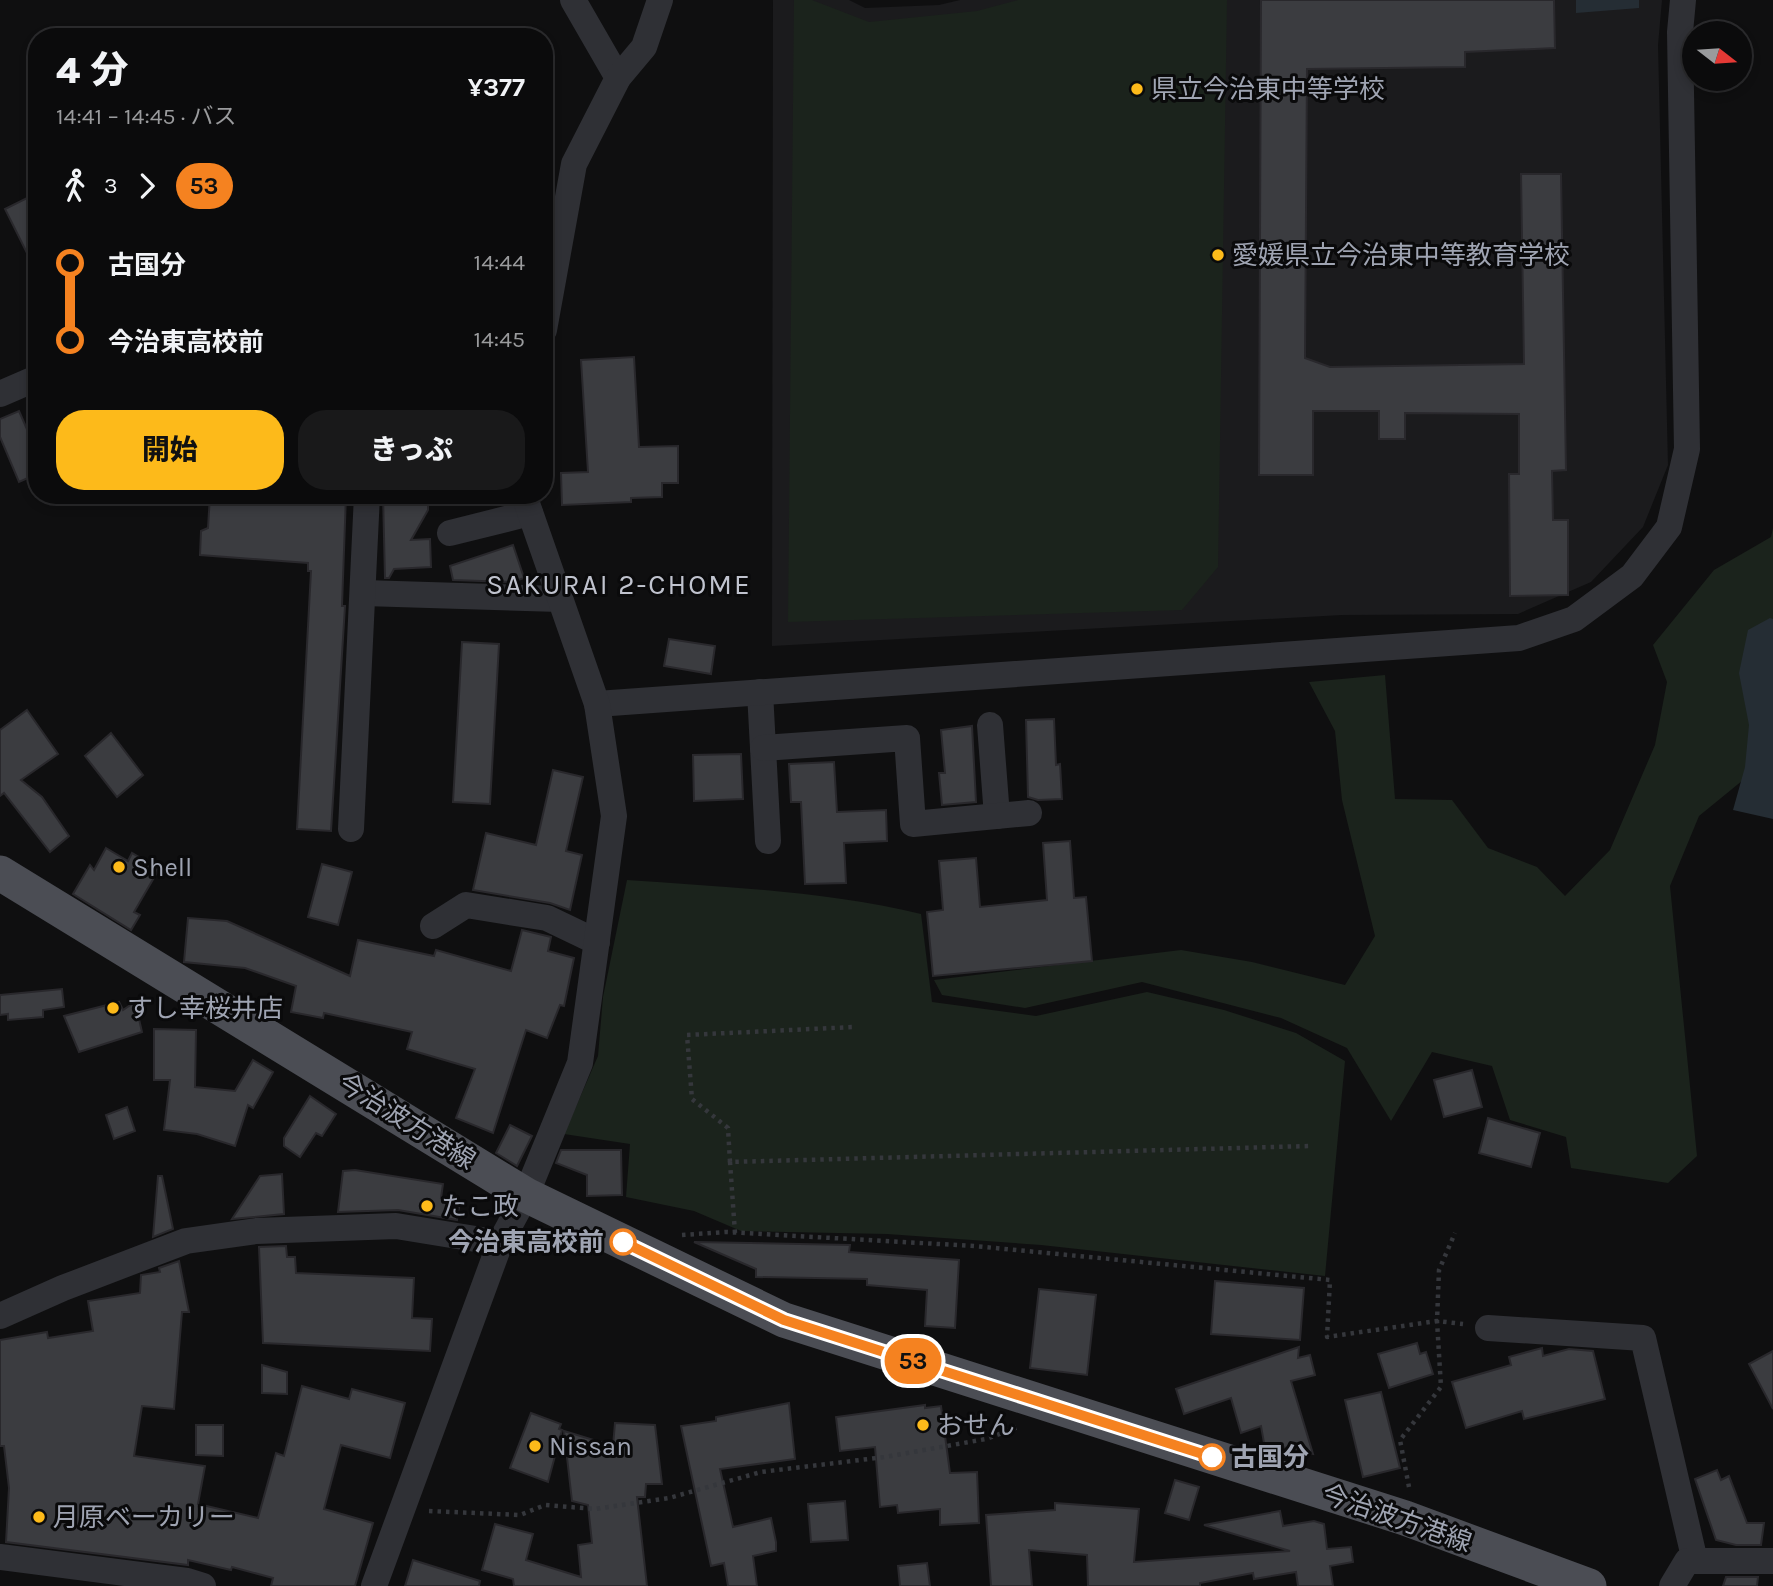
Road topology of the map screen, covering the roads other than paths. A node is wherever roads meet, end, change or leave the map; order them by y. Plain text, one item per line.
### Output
1 (573, 0) edge
2 (660, 0) edge
3 (1683, 0) edge
4 (618, 78) junction
5 (553, 280) edge
6 (28, 382) edge
7 (0, 394) edge
8 (367, 504) edge
9 (527, 504) edge
10 (450, 533) dead end
11 (364, 593) junction
12 (560, 599) junction
13 (760, 692) junction
14 (597, 704) junction
15 (990, 725) dead end
16 (763, 748) junction
17 (1029, 813) dead end
18 (997, 816) junction
19 (351, 829) dead end
20 (768, 841) dead end
21 (0, 873) edge
22 (433, 926) dead end
23 (597, 942) junction
24 (526, 1195) junction
25 (500, 1243) junction
26 (0, 1316) edge
27 (1488, 1328) road end
28 (0, 1557) edge
29 (1695, 1561) junction
30 (1773, 1562) edge
31 (203, 1586) edge
32 (373, 1586) edge
33 (1586, 1586) edge
34 (1672, 1586) edge

1 - 4 street
2 - 4 street
3 - 13 street
4 - 5 street
6 - 7 street
8 - 11 street
9 - 10 street
9 - 12 street
11 - 12 street
11 - 19 street
12 - 14 street
13 - 14 street
13 - 16 street
14 - 23 street
15 - 18 street
16 - 18 street
16 - 20 street
17 - 18 street
21 - 24 main road, 今治波方港線
22 - 23 street
23 - 24 street
24 - 25 street
24 - 33 main road, 今治波方港線
25 - 26 street
25 - 32 street
27 - 29 street
28 - 31 street
29 - 30 street
29 - 34 street

